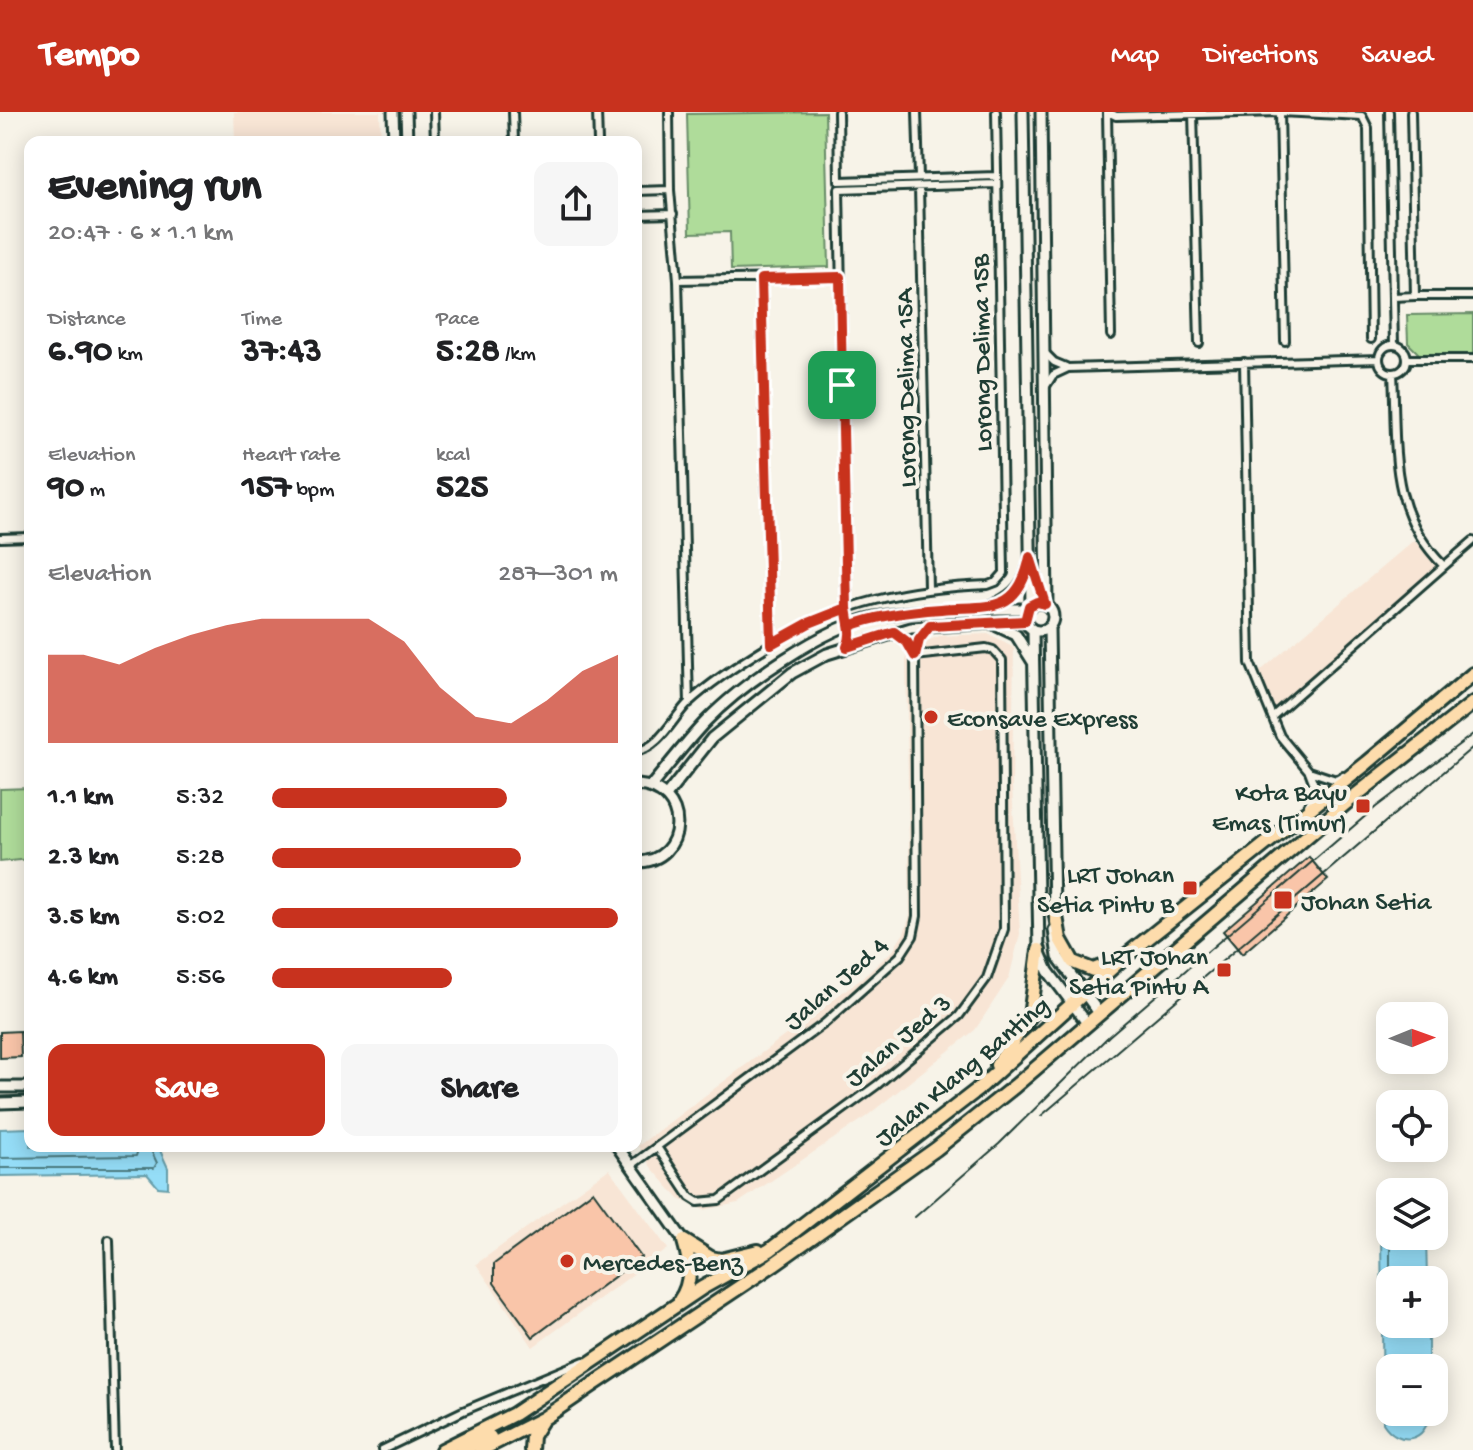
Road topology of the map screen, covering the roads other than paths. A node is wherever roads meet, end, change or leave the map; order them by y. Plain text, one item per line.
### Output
1 (393, 112) edge
2 (406, 112) edge
3 (434, 112) edge
4 (513, 112) edge
5 (597, 112) edge
6 (669, 112) edge
7 (838, 112) edge
8 (917, 112) edge
9 (996, 112) edge
10 (1023, 112) edge
11 (1041, 112) edge
12 (1108, 112) edge
13 (1280, 112) edge
14 (1389, 112) edge
15 (1411, 112) edge
16 (1193, 113) edge
17 (394, 136) edge
18 (407, 136) edge
19 (435, 136) edge
20 (514, 136) edge
21 (598, 136) edge
22 (919, 178) junction
23 (996, 180) junction
24 (839, 185) junction
25 (919, 187) junction
26 (670, 190) junction
27 (642, 191) edge
28 (673, 214) junction
29 (642, 215) edge
30 (840, 277) junction
31 (761, 279) junction
32 (678, 280) junction
33 (1415, 296) junction
34 (1473, 296) edge
35 (1393, 297) junction
36 (1111, 335) dead end
37 (1371, 339) dead end
38 (1285, 341) dead end
39 (1199, 343) dead end
40 (1394, 345) junction
41 (1043, 351) junction
42 (1379, 359) junction
43 (1407, 359) junction
44 (1473, 359) edge
45 (1244, 362) junction
46 (1068, 368) junction
47 (1393, 373) junction
48 (1043, 391) junction
49 (24, 537) edge
50 (0, 538) edge
51 (1473, 541) edge
52 (1030, 557) junction
53 (1444, 566) junction
54 (928, 588) junction
55 (1046, 604) junction
56 (1029, 607) junction
57 (847, 608) junction
58 (986, 609) junction
59 (1025, 621) junction
60 (990, 623) junction
61 (850, 626) junction
62 (930, 626) junction
63 (1049, 628) junction
64 (1033, 631) junction
65 (894, 632) junction
66 (868, 640) junction
67 (771, 644) junction
68 (847, 647) junction
69 (915, 656) junction
70 (1036, 669) junction
71 (1473, 674) edge
72 (689, 703) junction
73 (1473, 703) edge
74 (1272, 717) junction
75 (642, 750) edge
76 (1367, 763) junction
77 (1309, 771) junction
78 (642, 785) edge
79 (651, 786) junction
80 (666, 796) junction
81 (1296, 821) junction
82 (642, 860) edge
83 (1054, 905) junction
84 (1039, 950) junction
85 (1123, 958) junction
86 (1079, 999) junction
87 (1099, 1013) junction
88 (1087, 1023) junction
89 (0, 1087) edge
90 (24, 1087) edge
91 (977, 1090) junction
92 (24, 1102) edge
93 (0, 1103) edge
94 (657, 1147) junction
95 (622, 1152) edge
96 (632, 1165) junction
97 (109, 1240) dead end
98 (684, 1241) junction
99 (770, 1250) junction
100 (678, 1303) junction
101 (606, 1352) junction
102 (507, 1394) junction
103 (514, 1414) junction
104 (544, 1418) junction
105 (115, 1450) edge
106 (382, 1450) edge
107 (442, 1450) edge
108 (462, 1450) edge
109 (481, 1450) edge
110 (531, 1450) edge

1 - 17 street
2 - 18 street
3 - 19 street
4 - 20 street
5 - 21 street
6 - 26 street
7 - 24 street
8 - 22 street
9 - 23 street, Lorong Delima 15B
10 - 52 street
11 - 41 street
12 - 16 street
12 - 36 street
13 - 16 street
13 - 37 street
13 - 38 street
14 - 35 street
15 - 33 street
16 - 39 street
22 - 23 street
22 - 24 street
23 - 25 street
23 - 54 street, Lorong Delima 15B
24 - 25 street
24 - 30 street
25 - 54 street, Lorong Delima 15A
26 - 27 street
26 - 28 street
28 - 29 street
28 - 32 street
30 - 31 street
30 - 57 street
31 - 32 street
31 - 67 street
32 - 72 street
33 - 34 street
33 - 35 street
35 - 40 street
40 - 42 street
40 - 43 street
41 - 46 street
41 - 48 street
42 - 45 street
42 - 47 street
43 - 44 street
43 - 47 street
45 - 46 street
45 - 74 street
46 - 48 street
47 - 53 street
48 - 55 street
49 - 50 street
51 - 53 street
52 - 55 street
52 - 56 street
52 - 58 street
53 - 74 street
54 - 57 street
55 - 56 street
55 - 63 street
56 - 58 street
56 - 59 street
57 - 61 street
57 - 67 street
58 - 61 street
59 - 60 street
59 - 64 street
60 - 62 street
60 - 70 street
61 - 66 street
61 - 68 street
61 - 79 street
62 - 65 street
62 - 69 street, Jalan Jed 4
63 - 64 street
63 - 83 street
64 - 70 street
65 - 66 street
65 - 69 street
66 - 68 street
67 - 72 street
68 - 80 street
69 - 94 street, Jalan Jed 4
69 - 94 street, Jalan Jed 3
70 - 84 street
71 - 76 highway, Jalan Klang Banting
72 - 75 street
73 - 87 highway, Jalan Klang Banting
74 - 77 street
76 - 77 street
76 - 81 highway, Jalan Klang Banting
77 - 81 street
78 - 79 street
79 - 80 street
80 - 82 street
81 - 85 highway, Jalan Klang Banting
83 - 85 highway
83 - 86 street
84 - 86 street
84 - 91 highway
85 - 86 highway, Jalan Klang Banting
86 - 87 street
86 - 88 street
86 - 91 highway, Jalan Klang Banting
87 - 88 highway, Jalan Klang Banting
88 - 104 highway, Jalan Klang Banting
89 - 90 street
91 - 99 highway, Jalan Klang Banting
92 - 93 street
94 - 96 street, Jalan Jed 4
95 - 96 street
96 - 98 street
97 - 105 street
98 - 99 highway
98 - 100 highway
99 - 100 highway, Jalan Klang Banting
100 - 101 highway, Jalan Klang Banting
101 - 102 street
101 - 103 highway, Jalan Klang Banting
102 - 103 street
102 - 106 street
103 - 107 highway, Jalan Klang Banting
103 - 108 highway
104 - 109 highway, Jalan Klang Banting
104 - 110 highway

